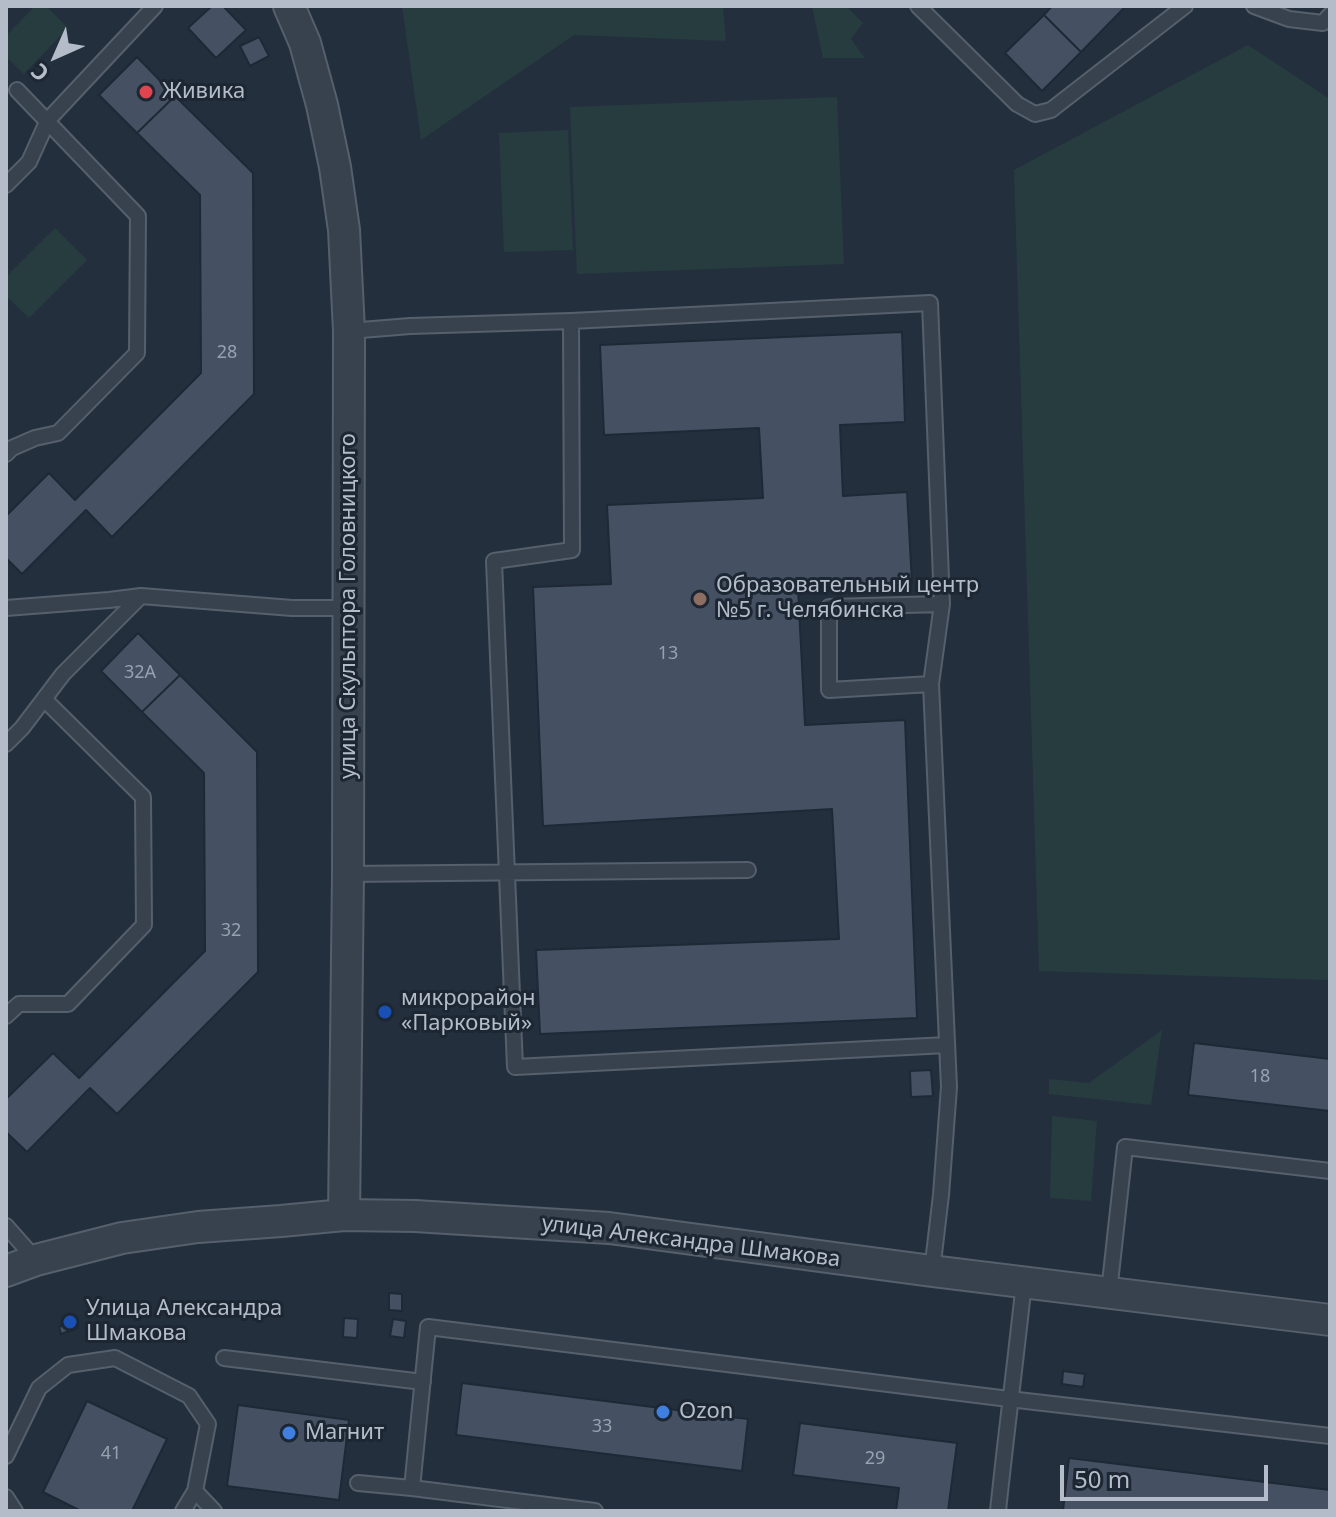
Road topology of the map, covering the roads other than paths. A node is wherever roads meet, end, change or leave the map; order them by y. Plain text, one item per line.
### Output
1 (155, 6) edge
2 (289, 6) edge
3 (918, 6) edge
4 (1185, 6) edge
5 (1254, 6) edge
6 (1328, 23) edge
7 (17, 90) dead end
8 (48, 120) junction
9 (6, 185) edge
10 (571, 321) junction
11 (349, 331) junction
12 (8, 448) edge
13 (141, 596) junction
14 (942, 604) junction
15 (6, 608) edge
16 (350, 608) junction
17 (931, 684) junction
18 (44, 699) junction
19 (6, 744) edge
20 (748, 870) dead end
21 (508, 872) junction
22 (348, 874) junction
23 (6, 1016) edge
24 (947, 1045) junction
25 (1330, 1171) edge
26 (344, 1215) junction
27 (6, 1226) edge
28 (36, 1260) junction
29 (6, 1271) edge
30 (932, 1271) junction
31 (1024, 1282) junction
32 (1109, 1292) junction
33 (1330, 1320) edge
34 (224, 1358) dead end
35 (423, 1382) junction
36 (1009, 1399) junction
37 (1330, 1436) edge
38 (6, 1456) edge
39 (358, 1483) dead end
40 (412, 1488) junction
41 (195, 1491) junction
42 (6, 1497) edge
43 (15, 1511) edge
44 (183, 1511) edge
45 (214, 1511) edge
46 (595, 1511) edge
47 (998, 1511) edge

1 - 8 lane
2 - 11 street, улица Скульптора Головницкого
3 - 4 lane
5 - 6 lane
7 - 8 lane
8 - 9 lane
8 - 12 lane
10 - 11 lane
10 - 14 lane
10 - 21 lane
11 - 16 street, улица Скульптора Головницкого
13 - 15 lane
13 - 16 lane
13 - 18 lane
14 - 17 lane
14 - 17 lane
16 - 22 street, улица Скульптора Головницкого
17 - 24 lane
18 - 19 lane
18 - 23 lane
20 - 21 lane
21 - 22 lane
21 - 24 lane
22 - 26 street, улица Скульптора Головницкого
24 - 30 lane
25 - 32 lane
26 - 28 street, улица Александра Шмакова
26 - 30 street, улица Александра Шмакова
27 - 28 lane
28 - 29 street, улица Александра Шмакова
30 - 31 street, улица Александра Шмакова
31 - 32 street, улица Александра Шмакова
31 - 36 lane
32 - 33 street, улица Александра Шмакова
34 - 35 lane
35 - 36 lane
35 - 40 lane
36 - 37 lane
36 - 47 lane
38 - 41 lane
39 - 40 lane
40 - 46 lane
41 - 44 lane
41 - 45 lane
42 - 43 lane

